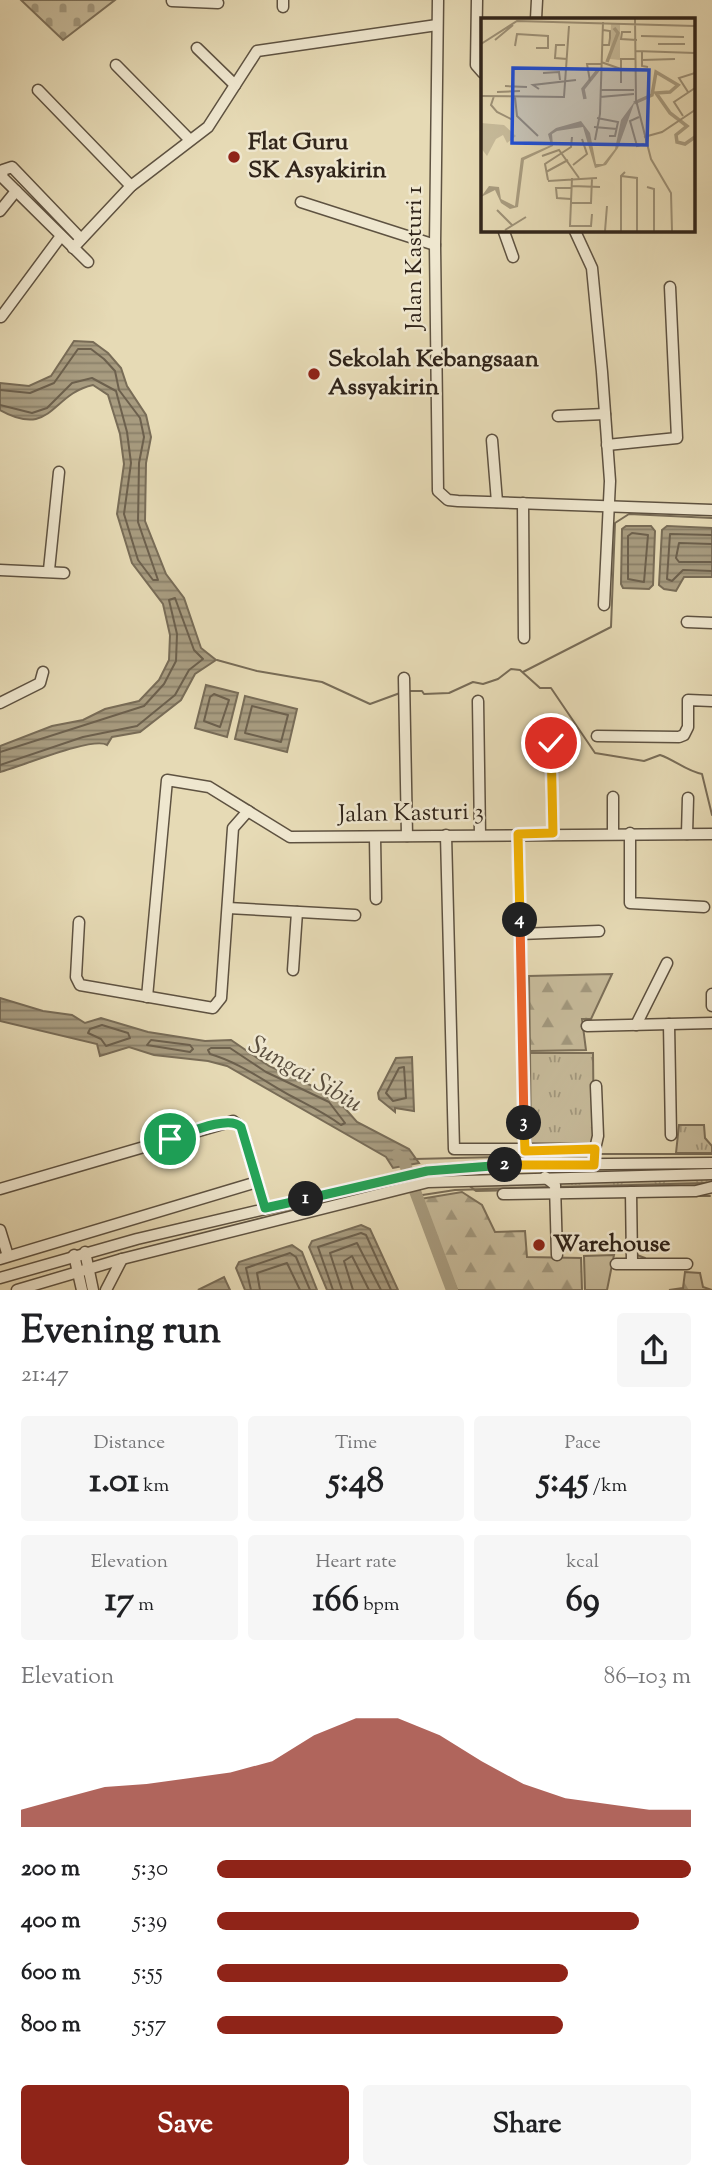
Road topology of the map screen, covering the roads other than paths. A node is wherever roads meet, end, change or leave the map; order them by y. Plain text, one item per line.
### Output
1 (438, 0) edge
2 (477, 0) edge
3 (537, 0) edge
4 (172, 1) edge
5 (218, 6) edge
6 (536, 18) edge
7 (438, 25) junction
8 (197, 48) dead end
9 (116, 65) dead end
10 (481, 71) edge
11 (235, 85) junction
12 (38, 90) dead end
13 (189, 139) junction
14 (131, 186) junction
15 (16, 191) junction
16 (301, 202) dead end
17 (0, 212) edge
18 (504, 231) edge
19 (575, 231) edge
20 (61, 236) junction
21 (81, 239) junction
22 (435, 245) junction
23 (73, 247) junction
24 (513, 257) dead end
25 (88, 262) dead end
26 (670, 287) dead end
27 (1, 317) edge
28 (605, 414) junction
29 (558, 416) dead end
30 (492, 440) dead end
31 (607, 445) junction
32 (59, 472) dead end
33 (496, 502) junction
34 (523, 503) junction
35 (608, 506) junction
36 (712, 510) edge
37 (0, 570) edge
38 (49, 570) junction
39 (64, 573) dead end
40 (604, 605) dead end
41 (687, 622) dead end
42 (712, 623) edge
43 (524, 638) dead end
44 (43, 672) dead end
45 (404, 678) dead end
46 (478, 701) dead end
47 (712, 701) edge
48 (0, 703) edge
49 (597, 736) dead end
50 (551, 743) dead end
51 (613, 797) dead end
52 (688, 798) dead end
53 (248, 811) junction
54 (553, 833) junction
55 (630, 833) junction
56 (518, 834) junction
57 (613, 834) junction
58 (687, 834) junction
59 (712, 834) edge
60 (446, 835) junction
61 (480, 835) junction
62 (407, 836) junction
63 (375, 837) junction
64 (376, 899) dead end
65 (704, 907) dead end
66 (228, 908) junction
67 (297, 912) junction
68 (355, 915) dead end
69 (79, 922) dead end
70 (599, 932) dead end
71 (520, 934) junction
72 (667, 963) dead end
73 (293, 970) dead end
74 (712, 994) edge
75 (147, 997) junction
76 (712, 1006) edge
77 (712, 1023) edge
78 (669, 1024) junction
79 (636, 1025) junction
80 (587, 1026) dead end
81 (596, 1086) dead end
82 (671, 1135) dead end
83 (595, 1149) junction
84 (525, 1151) junction
85 (712, 1163) edge
86 (595, 1170) junction
87 (448, 1173) junction
88 (712, 1174) edge
89 (544, 1177) junction
90 (257, 1182) junction
91 (712, 1187) edge
92 (0, 1189) edge
93 (364, 1191) junction
94 (631, 1192) junction
95 (556, 1193) junction
96 (503, 1194) dead end
97 (265, 1208) junction
98 (133, 1219) junction
99 (0, 1230) edge
100 (137, 1238) junction
101 (85, 1252) junction
102 (74, 1255) junction
103 (557, 1255) dead end
104 (4, 1258) edge
105 (122, 1259) junction
106 (632, 1262) junction
107 (616, 1264) dead end
108 (687, 1264) dead end
109 (83, 1271) junction
110 (0, 1278) edge
111 (22, 1288) edge
112 (46, 1290) edge
113 (82, 1290) edge
114 (93, 1290) edge
115 (106, 1290) edge

1 - 7 street, Jalan Kasturi 1
2 - 10 street
3 - 6 street
4 - 5 street
7 - 11 street
7 - 22 street, Jalan Kasturi 1
8 - 11 street
9 - 13 street
11 - 13 street
12 - 14 street
13 - 14 street
14 - 21 street
15 - 17 street
15 - 20 street
15 - 21 street
16 - 22 street
18 - 24 street
19 - 28 street
20 - 23 street
20 - 27 street
21 - 23 street
22 - 33 street, Jalan Kasturi 1
23 - 25 street
26 - 31 street
28 - 29 street
28 - 31 street
30 - 33 street
31 - 35 street
32 - 38 street
33 - 34 street, Jalan Kasturi 1
34 - 35 street, Jalan Kasturi 1
34 - 43 street
35 - 36 street, Jalan Kasturi 1
35 - 40 street
37 - 38 street
38 - 39 street
41 - 42 street
44 - 48 street
45 - 62 street
46 - 61 street
47 - 49 street
50 - 54 street
51 - 57 street
52 - 58 street
53 - 63 street, Jalan Kasturi 3
53 - 66 street
53 - 75 street, Jalan Kasturi 3
54 - 56 street, Jalan Kasturi 3
54 - 57 street, Jalan Kasturi 3
55 - 57 street, Jalan Kasturi 3
55 - 58 street, Jalan Kasturi 3
55 - 65 street
56 - 61 street, Jalan Kasturi 3
56 - 71 street
58 - 59 street, Jalan Kasturi 3
60 - 61 street, Jalan Kasturi 3
60 - 62 street, Jalan Kasturi 3
60 - 84 street
62 - 63 street, Jalan Kasturi 3
63 - 64 street
66 - 67 street
66 - 75 street
67 - 68 street
67 - 73 street
69 - 75 street
70 - 71 street
71 - 84 street
72 - 79 street
74 - 76 street
77 - 78 street
78 - 79 street
78 - 82 street
79 - 80 street
81 - 83 street
83 - 84 street
83 - 86 street
85 - 86 street
86 - 87 street
86 - 88 street
86 - 89 street
87 - 89 street
87 - 93 street
89 - 95 street
90 - 92 street
90 - 97 street
90 - 98 street
91 - 94 street
93 - 97 street
93 - 105 street
94 - 95 street
94 - 106 street
95 - 96 street
95 - 103 street
97 - 100 street
98 - 100 street
98 - 104 street
99 - 104 street
100 - 101 street
101 - 102 street
101 - 109 street
102 - 109 street
102 - 110 street
105 - 109 street
105 - 115 street
106 - 107 street
106 - 108 street
109 - 111 street
109 - 113 street
109 - 114 street
111 - 112 street

